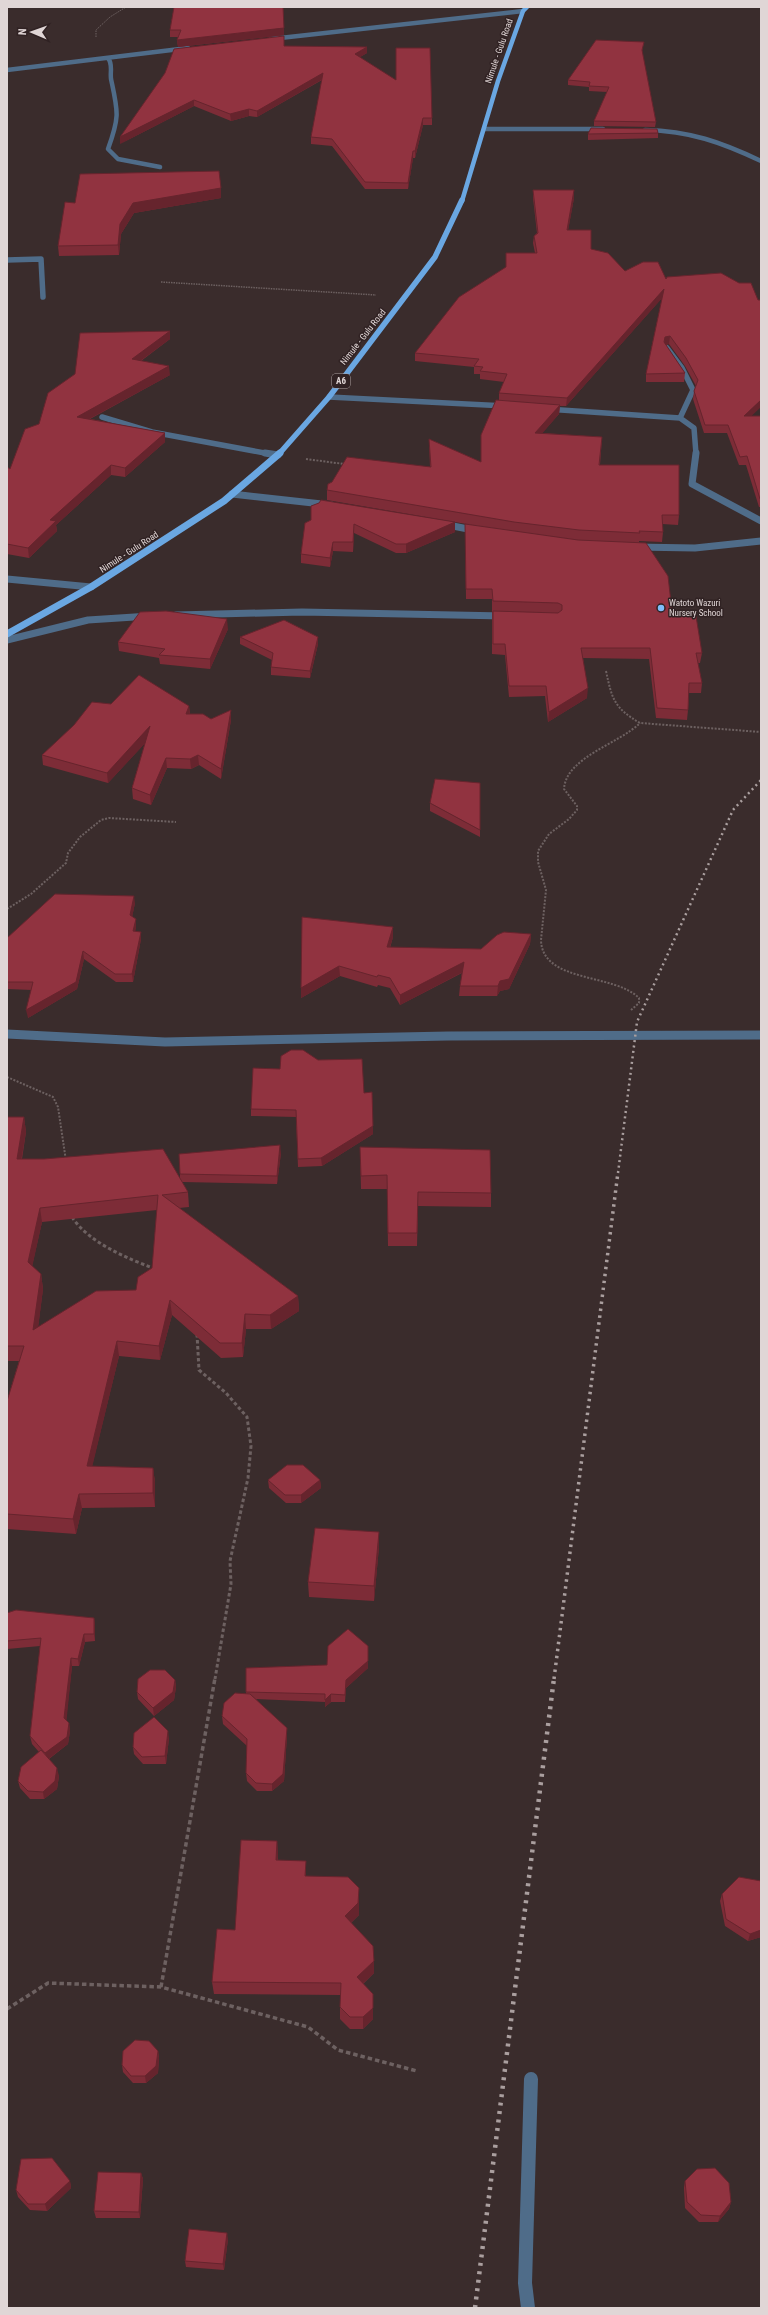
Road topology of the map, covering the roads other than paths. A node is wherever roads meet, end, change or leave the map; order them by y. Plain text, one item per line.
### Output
1 (525, 9) edge
2 (267, 39) edge
3 (196, 48) edge
4 (108, 58) junction
5 (7, 70) edge
6 (484, 129) junction
7 (608, 129) edge
8 (639, 130) edge
9 (761, 161) edge
10 (160, 167) dead end
11 (7, 260) edge
12 (43, 297) dead end
13 (667, 348) edge
14 (329, 397) junction
15 (513, 406) edge
16 (536, 408) edge
17 (102, 418) dead end
18 (680, 418) junction
19 (278, 455) junction
20 (232, 494) junction
21 (336, 506) edge
22 (761, 521) edge
23 (435, 522) edge
24 (488, 533) edge
25 (761, 541) edge
26 (625, 547) edge
27 (7, 579) edge
28 (91, 587) junction
29 (171, 615) edge
30 (155, 616) edge
31 (510, 616) edge
32 (7, 634) edge
33 (7, 640) edge
34 (7, 1034) edge
35 (761, 1035) edge
36 (531, 2079) dead end
37 (528, 2308) edge

1 - 2 street
1 - 6 main road, Nimule - Gulu Road / A6
3 - 4 street
4 - 5 street
4 - 10 street
6 - 7 street
6 - 14 main road, Nimule - Gulu Road / A6
8 - 9 street
11 - 12 street
13 - 18 street
14 - 15 street
14 - 19 main road, Nimule - Gulu Road / A6
16 - 18 street
17 - 19 street
18 - 22 street
19 - 20 main road, Nimule - Gulu Road / A6
20 - 21 street
20 - 28 main road, Nimule - Gulu Road / A6
23 - 24 street
25 - 26 street
27 - 28 street
28 - 32 main road, Nimule - Gulu Road / A6
29 - 31 street
30 - 33 street
34 - 35 street
36 - 37 street

